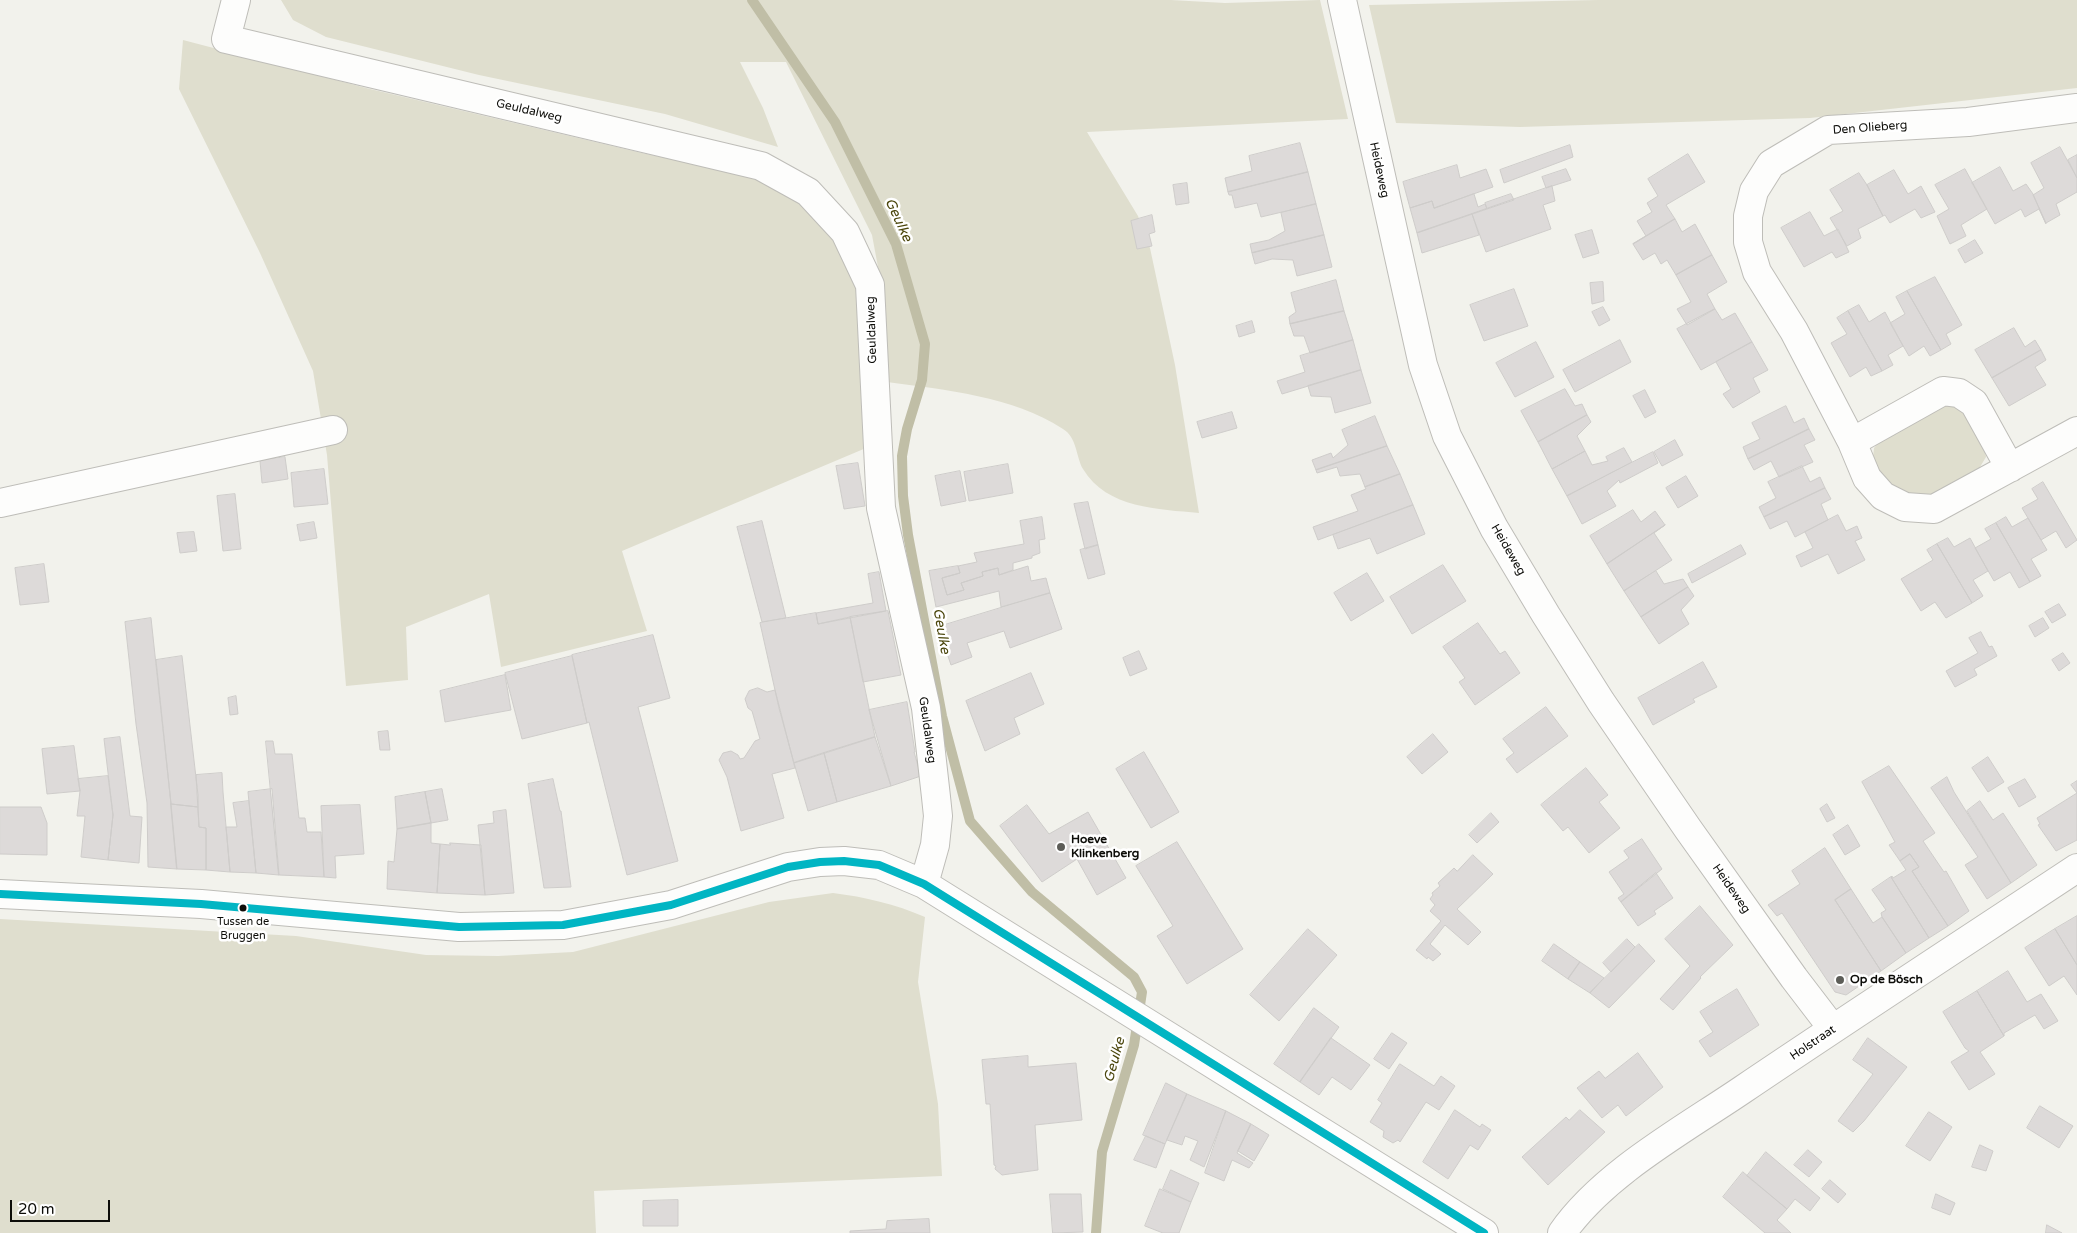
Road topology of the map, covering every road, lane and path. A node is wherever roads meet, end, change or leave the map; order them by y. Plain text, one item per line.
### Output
1 (236, 0) edge
2 (1342, 0) edge
3 (2077, 108) edge
4 (333, 430) dead end
5 (2077, 431) edge
6 (1852, 442) junction
7 (2010, 468) junction
8 (0, 504) edge
9 (2077, 868) edge
10 (924, 884) junction
11 (0, 894) edge
12 (1833, 1029) junction
13 (1484, 1233) edge
14 (1562, 1233) edge

1 - 10 street, Geuldalweg
2 - 12 street, Heideweg
3 - 6 street, Den Olieberg
4 - 8 street
5 - 7 street, Den Olieberg
6 - 7 street, Den Olieberg
6 - 7 street
9 - 12 street, Holstraat
10 - 11 street
10 - 13 street
12 - 14 street, Holstraat

